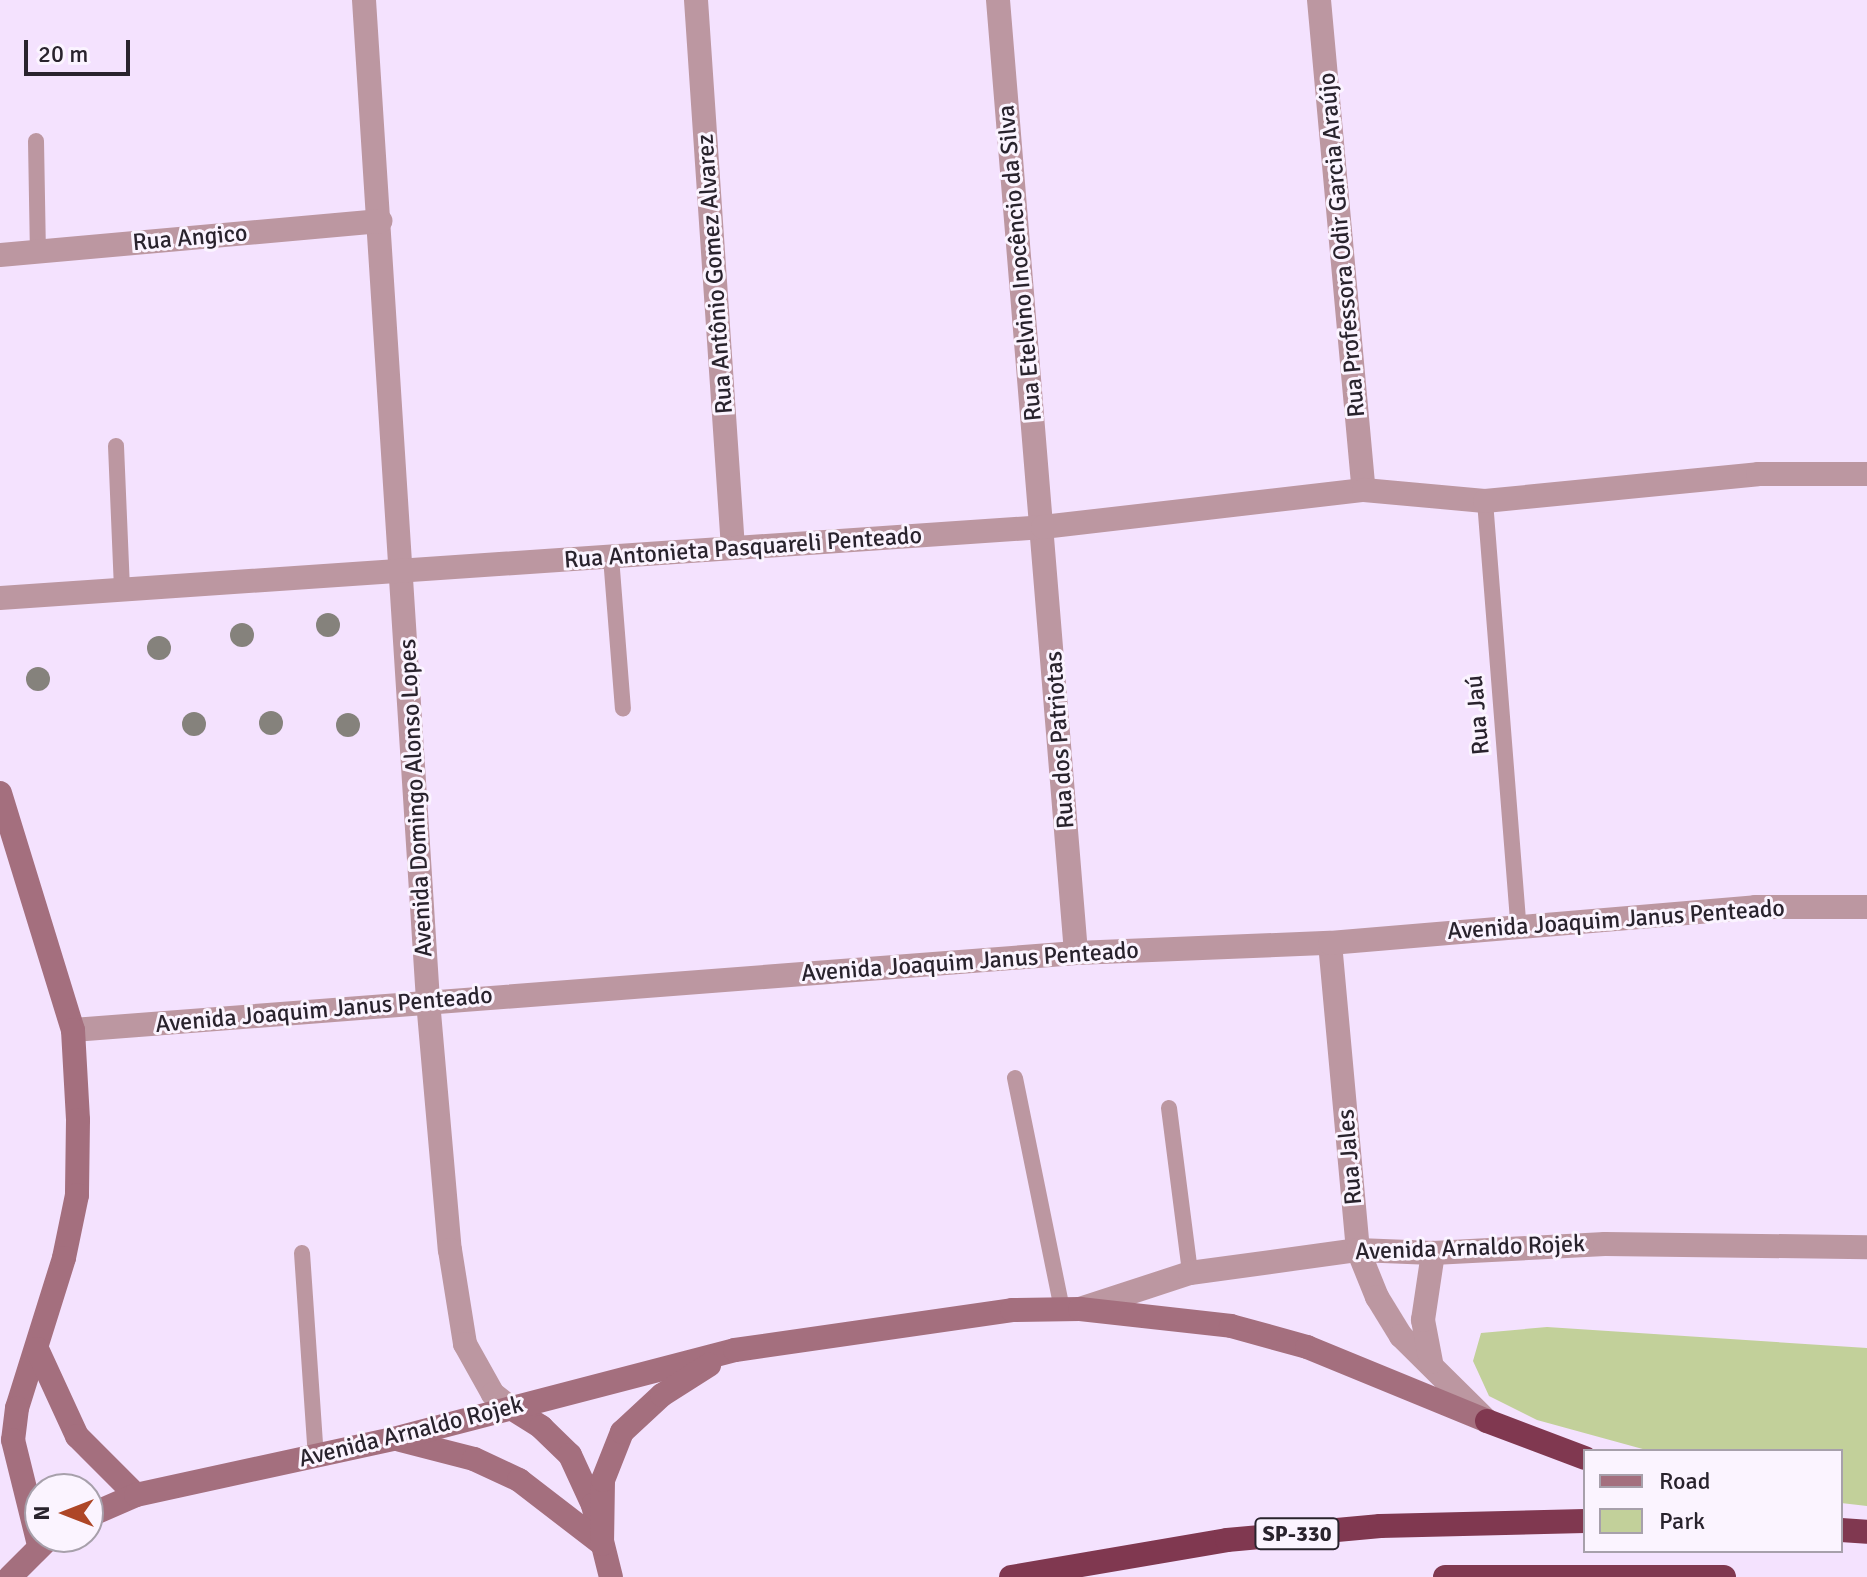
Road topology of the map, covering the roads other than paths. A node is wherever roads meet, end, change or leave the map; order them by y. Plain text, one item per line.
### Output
1 (364, 0) edge
2 (696, 0) edge
3 (998, 0) edge
4 (1319, 0) edge
5 (36, 141) dead end
6 (380, 221) junction
7 (38, 251) junction
8 (0, 255) edge
9 (116, 446) dead end
10 (1867, 474) edge
11 (1364, 490) junction
12 (1485, 501) junction
13 (1043, 527) junction
14 (733, 548) junction
15 (611, 557) junction
16 (403, 572) junction
17 (122, 591) junction
18 (0, 598) edge
19 (623, 709) dead end
20 (0, 793) edge
21 (3, 819) edge
22 (1867, 907) edge
23 (1518, 925) junction
24 (1330, 943) junction
25 (1076, 953) junction
26 (428, 1001) junction
27 (73, 1030) junction
28 (1015, 1078) dead end
29 (1169, 1108) dead end
30 (1867, 1247) edge
31 (1358, 1250) junction
32 (302, 1253) dead end
33 (1433, 1253) junction
34 (1190, 1273) junction
35 (1071, 1309) junction
36 (37, 1349) junction
37 (735, 1350) junction
38 (1432, 1364) junction
39 (511, 1408) junction
40 (1487, 1421) junction
41 (393, 1439) junction
42 (316, 1456) junction
43 (1583, 1457) edge
44 (24, 1476) edge
45 (136, 1495) junction
46 (104, 1509) edge
47 (1583, 1521) edge
48 (602, 1544) junction
49 (33, 1553) edge
50 (610, 1576) edge
51 (10, 1577) edge
52 (1011, 1577) edge
53 (1445, 1577) edge
54 (1724, 1577) edge

1 - 6 street, Avenida Domingo Alonso Lopes
2 - 14 street, Rua Antônio Gomez Alvarez
3 - 13 street, Rua Etelvino Inocêncio da Silva
4 - 11 street, Rua Professora Odir Garcia Araújo
5 - 7 lane
6 - 7 street, Rua Angico
6 - 16 street, Avenida Domingo Alonso Lopes
7 - 8 street, Rua Angico
9 - 17 lane
10 - 12 street, Rua Antonieta Pasquareli Penteado
11 - 12 street, Rua Antonieta Pasquareli Penteado
11 - 13 street, Rua Antonieta Pasquareli Penteado
12 - 23 lane, Rua Jaú
13 - 14 street, Rua Antonieta Pasquareli Penteado
13 - 25 street, Rua dos Patriotas
14 - 15 street, Rua Antonieta Pasquareli Penteado
15 - 16 street, Rua Antonieta Pasquareli Penteado
15 - 19 lane
16 - 17 street, Rua Antonieta Pasquareli Penteado
16 - 26 street, Avenida Domingo Alonso Lopes
17 - 18 street, Rua Antonieta Pasquareli Penteado
20 - 21 street
21 - 27 street
22 - 23 street, Avenida Joaquim Janus Penteado
23 - 24 street, Avenida Joaquim Janus Penteado
24 - 25 street, Avenida Joaquim Janus Penteado
24 - 31 street, Rua Jales
25 - 26 street, Avenida Joaquim Janus Penteado
26 - 27 street, Avenida Joaquim Janus Penteado
26 - 39 street, Avenida Domingo Alonso Lopes
27 - 36 street
28 - 35 lane
29 - 34 lane
30 - 33 street, Avenida Arnaldo Rojek
31 - 33 street, Avenida Arnaldo Rojek
31 - 34 street, Avenida Arnaldo Rojek
31 - 38 street, Rua Jales
32 - 42 lane
33 - 38 street
34 - 35 street, Avenida Arnaldo Rojek
35 - 37 street, Avenida Arnaldo Rojek
35 - 40 street, Avenida Arnaldo Rojek
36 - 44 street
36 - 45 street
37 - 39 street, Avenida Arnaldo Rojek
37 - 48 street, Avenida Arnaldo Rojek
38 - 40 street, Rua Jales
39 - 41 street, Avenida Arnaldo Rojek
39 - 48 street, Avenida Domingo Alonso Lopes
40 - 43 highway
41 - 42 street, Avenida Arnaldo Rojek
41 - 48 street
42 - 45 street, Avenida Arnaldo Rojek
45 - 46 street, Avenida Arnaldo Rojek
47 - 52 highway, SP-330
48 - 50 street
49 - 51 street
53 - 54 highway

